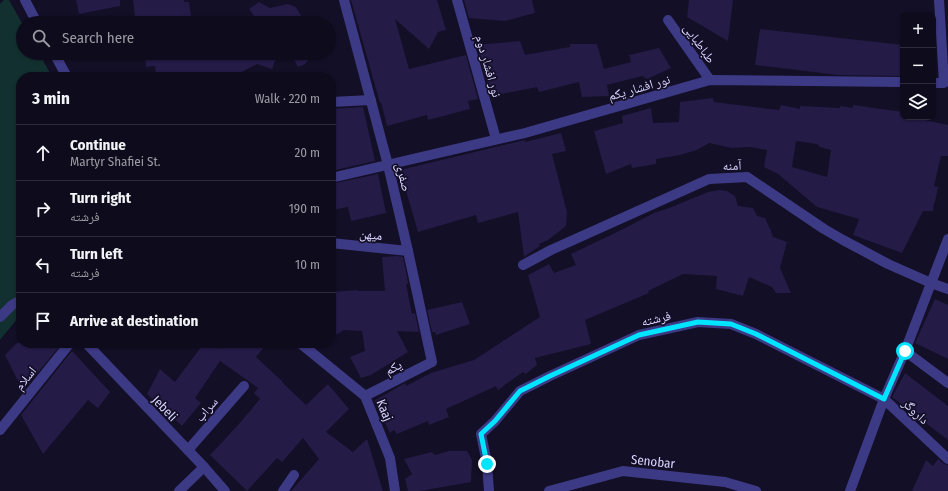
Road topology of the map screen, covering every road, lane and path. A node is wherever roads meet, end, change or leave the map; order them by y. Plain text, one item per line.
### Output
1 (25, 0) edge
2 (344, 0) edge
3 (457, 0) edge
4 (939, 0) edge
5 (33, 16) edge
6 (668, 20) dead end
7 (58, 60) edge
8 (64, 72) edge
9 (710, 80) junction
10 (900, 82) edge
11 (936, 83) edge
12 (946, 85) edge
13 (370, 100) junction
14 (336, 102) edge
15 (496, 140) junction
16 (388, 166) junction
17 (336, 177) edge
18 (948, 239) edge
19 (336, 244) edge
20 (408, 251) junction
21 (524, 265) dead end
22 (931, 283) junction
23 (948, 289) edge
24 (16, 303) edge
25 (0, 316) edge
26 (66, 348) edge
27 (91, 348) edge
28 (306, 348) edge
29 (905, 351) junction
30 (432, 362) joint
31 (948, 383) edge
32 (244, 386) dead end
33 (365, 396) junction
34 (884, 399) junction
35 (0, 430) edge
36 (188, 450) junction
37 (948, 459) edge
38 (204, 467) junction
39 (294, 475) dead end
40 (179, 491) edge
41 (225, 491) edge
42 (283, 491) edge
43 (396, 491) edge
44 (489, 491) edge
45 (549, 491) edge
46 (756, 491) edge
47 (850, 491) edge

1 - 5 street
2 - 13 street, صفری
3 - 15 street, نور افشار دوم
4 - 12 street
6 - 9 street, طباطبایی
7 - 8 street
9 - 10 street, نور افشار یکم
9 - 15 street, نور افشار یکم
11 - 12 street
13 - 14 street
13 - 16 street, صفری
15 - 16 street, نور افشار یکم
16 - 17 street, نور افشار یکم
16 - 20 street, صفری
18 - 22 street
19 - 20 street, میهن
20 - 30 street, صفری
21 - 22 street, آمنه
22 - 23 street, آمنه
22 - 29 street
24 - 25 street
26 - 35 street, اسلام
27 - 36 street, Jebeli
28 - 33 street, Kaaj
29 - 31 street
29 - 34 street
30 - 33 street, یکم
32 - 36 street, سراب
33 - 43 street, Kaaj
34 - 37 street, داروگر
34 - 44 street, فرشته
34 - 47 street
36 - 38 street, Jebeli
38 - 40 street
38 - 41 street, Jebeli
39 - 42 street
45 - 46 street, Senobar

